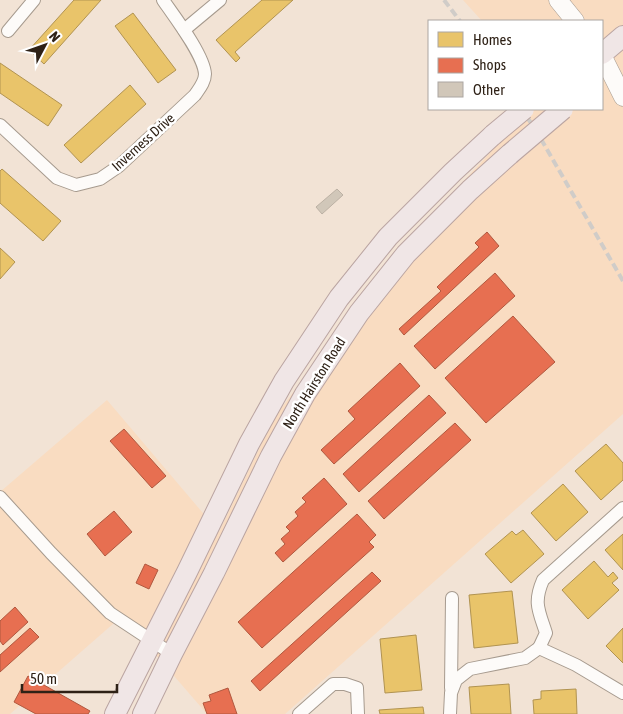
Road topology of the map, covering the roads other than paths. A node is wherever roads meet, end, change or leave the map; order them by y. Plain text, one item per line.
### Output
1 (34, 0) edge
2 (163, 0) edge
3 (220, 0) edge
4 (558, 0) edge
5 (574, 20) edge
6 (184, 30) junction
7 (8, 31) dead end
8 (623, 36) edge
9 (603, 53) edge
10 (603, 56) edge
11 (623, 97) edge
12 (523, 110) edge
13 (562, 110) edge
14 (0, 125) edge
15 (0, 497) edge
16 (623, 508) edge
17 (452, 598) dead end
18 (152, 641) junction
19 (539, 648) junction
20 (172, 654) junction
21 (451, 693) junction
22 (623, 693) edge
23 (115, 714) edge
24 (143, 714) edge
25 (299, 714) edge
26 (358, 714) edge
27 (450, 714) edge

1 - 7 street
2 - 6 street, Inverness Drive
3 - 6 street
4 - 5 main road
6 - 14 street, Inverness Drive
8 - 9 main road
10 - 11 main road
12 - 18 main road, North Hairston Road, bridge
13 - 20 main road, North Hairston Road, bridge
15 - 18 street
16 - 19 street
17 - 21 street
18 - 20 street
18 - 23 main road, North Hairston Road
19 - 21 street
19 - 22 street
20 - 24 main road, North Hairston Road
21 - 27 street
25 - 26 street

